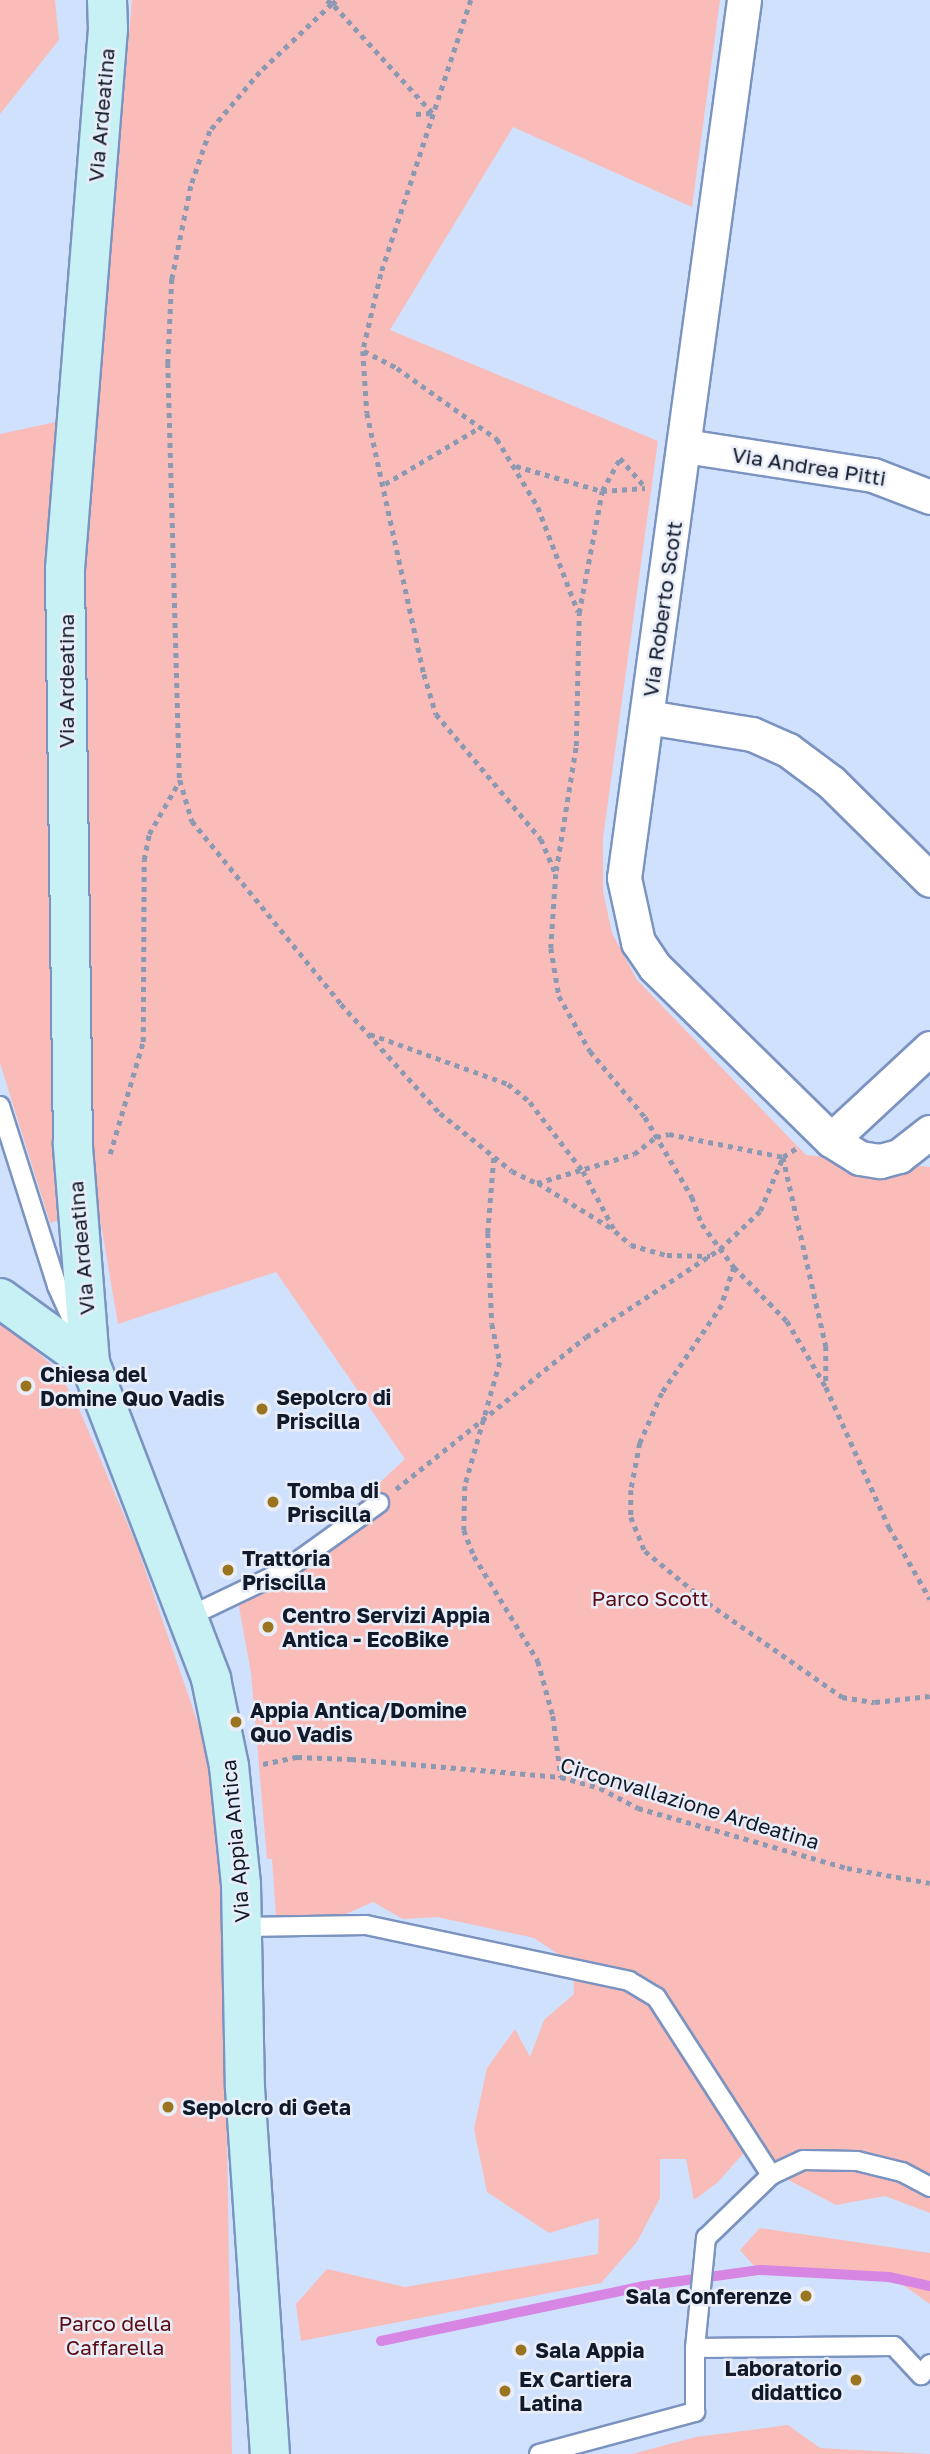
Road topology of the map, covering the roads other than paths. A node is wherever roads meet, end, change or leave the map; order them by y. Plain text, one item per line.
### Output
1 (107, 0) edge
2 (744, 0) edge
3 (685, 446) junction
4 (930, 497) edge
5 (647, 718) junction
6 (930, 880) edge
7 (930, 1048) edge
8 (0, 1106) edge
9 (929, 1134) edge
10 (831, 1140) junction
11 (0, 1298) edge
12 (90, 1363) junction
13 (379, 1503) road end
14 (188, 1617) junction
15 (243, 1927) junction
16 (771, 2175) junction
17 (930, 2187) edge
18 (695, 2348) junction
19 (930, 2364) edge
20 (270, 2454) edge
21 (539, 2454) edge

1 - 12 street, Via Ardeatina
2 - 3 street, Via Roberto Scott
3 - 4 street, Via Andrea Pitti
3 - 5 street, Via Roberto Scott
5 - 6 street
5 - 10 street, Via Roberto Scott
7 - 10 street
8 - 12 lane
9 - 10 street, Via Roberto Scott
11 - 12 street
12 - 14 street, Via Appia Antica
13 - 14 lane
14 - 15 street, Via Appia Antica
15 - 16 lane
15 - 20 street, Via Appia Antica
16 - 17 lane
16 - 18 lane
18 - 19 lane
18 - 21 lane

